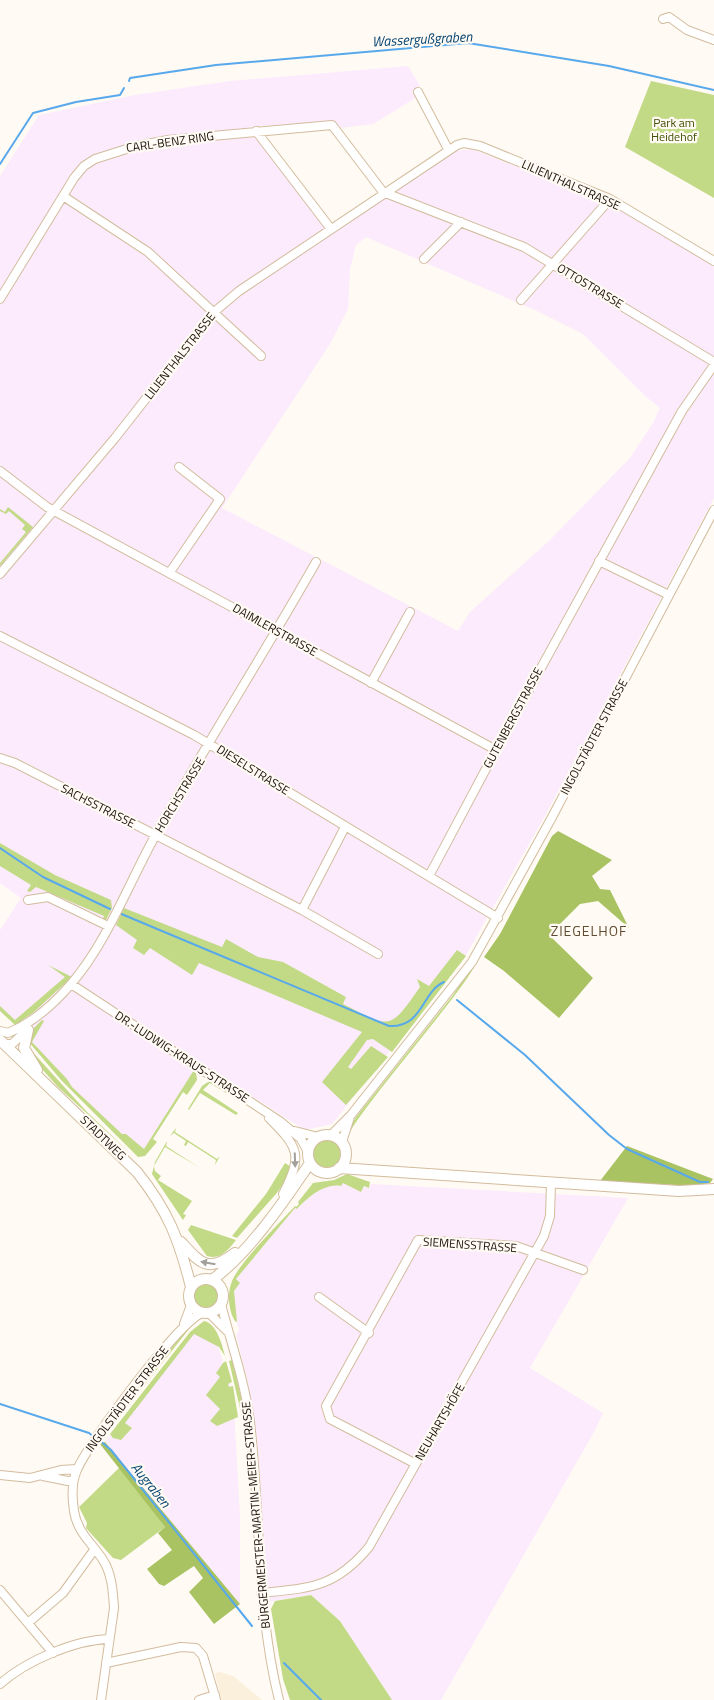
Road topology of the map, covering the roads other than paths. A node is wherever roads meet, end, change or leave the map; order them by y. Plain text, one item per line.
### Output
1 (663, 19) dead end
2 (714, 40) edge
3 (418, 92) dead end
4 (256, 131) junction
5 (448, 149) junction
6 (383, 192) junction
7 (63, 196) junction
8 (610, 199) junction
9 (461, 222) junction
10 (331, 228) junction
11 (424, 259) dead end
12 (714, 261) edge
13 (553, 264) junction
14 (0, 299) edge
15 (521, 300) dead end
16 (213, 313) junction
17 (261, 356) dead end
18 (714, 363) edge
19 (179, 466) dead end
20 (0, 470) edge
21 (54, 510) junction
22 (714, 510) edge
23 (599, 561) junction
24 (316, 562) dead end
25 (170, 572) junction
26 (0, 574) edge
27 (669, 595) junction
28 (410, 612) dead end
29 (278, 631) junction
30 (0, 636) edge
31 (371, 683) junction
32 (210, 744) junction
33 (496, 750) junction
34 (0, 758) edge
35 (345, 827) junction
36 (156, 835) junction
37 (429, 876) junction
38 (28, 900) dead end
39 (302, 910) junction
40 (498, 918) junction
41 (108, 926) junction
42 (378, 954) dead end
43 (71, 984) junction
44 (34, 1018) junction
45 (28, 1030) junction
46 (0, 1031) edge
47 (2, 1042) edge
48 (47, 1085) junction
49 (260, 1107) junction
50 (351, 1116) junction
51 (292, 1130) junction
52 (331, 1135) junction
53 (318, 1137) junction
54 (342, 1142) junction
55 (308, 1152) junction
56 (346, 1156) junction
57 (310, 1163) junction
58 (339, 1168) junction
59 (379, 1169) junction
60 (320, 1172) junction
61 (551, 1183) junction
62 (294, 1189) junction
63 (714, 1189) edge
64 (280, 1205) junction
65 (178, 1239) junction
66 (244, 1249) junction
67 (536, 1252) junction
68 (183, 1254) junction
69 (233, 1263) junction
70 (582, 1270) dead end
71 (200, 1279) junction
72 (212, 1280) junction
73 (191, 1287) junction
74 (222, 1290) junction
75 (319, 1297) dead end
76 (222, 1304) junction
77 (191, 1305) junction
78 (206, 1313) junction
79 (182, 1328) junction
80 (228, 1332) junction
81 (369, 1332) junction
82 (416, 1464) junction
83 (77, 1469) junction
84 (0, 1475) edge
85 (41, 1476) junction
86 (73, 1482) junction
87 (94, 1550) junction
88 (0, 1590) edge
89 (261, 1593) junction
90 (29, 1622) junction
91 (109, 1639) junction
92 (53, 1653) junction
93 (106, 1663) junction
94 (0, 1684) edge
95 (215, 1698) edge
96 (101, 1700) edge
97 (199, 1700) edge
98 (279, 1700) edge

1 - 2 street
3 - 5 street
4 - 6 street, CARL-BENZ RING
4 - 7 street, CARL-BENZ RING
4 - 10 street
5 - 6 street, LILIENTHALSTRASSE
5 - 8 street, LILIENTHALSTRASSE
6 - 9 street, OTTOSTRASSE
6 - 10 street, LILIENTHALSTRASSE
7 - 14 street, CARL-BENZ RING
7 - 16 street
8 - 12 street, LILIENTHALSTRASSE
8 - 13 street
9 - 11 street
9 - 13 street, OTTOSTRASSE
10 - 16 street, LILIENTHALSTRASSE
13 - 15 street
13 - 18 street, OTTOSTRASSE
16 - 17 street
16 - 21 street, LILIENTHALSTRASSE
18 - 23 street, GUTENBERGSTRASSE
19 - 25 street
20 - 21 street
21 - 25 street, DAIMLERSTRASSE
21 - 26 street, LILIENTHALSTRASSE
22 - 27 street, INGOLSTÄDTER STRASSE
23 - 27 street
23 - 33 street, GUTENBERGSTRASSE
24 - 29 street, HORCHSTRASSE
25 - 29 street, DAIMLERSTRASSE
27 - 40 street, INGOLSTÄDTER STRASSE
28 - 31 street
29 - 31 street, DAIMLERSTRASSE
29 - 32 street, HORCHSTRASSE
30 - 32 street, DIESELSTRASSE
31 - 33 street, DAIMLERSTRASSE
32 - 35 street, DIESELSTRASSE
32 - 36 street, HORCHSTRASSE
33 - 37 street, GUTENBERGSTRASSE
34 - 36 street, SACHSSTRASSE
35 - 37 street, DIESELSTRASSE
35 - 39 street
36 - 39 street, SACHSSTRASSE
36 - 41 street, HORCHSTRASSE
37 - 40 street, DIESELSTRASSE
38 - 41 street
39 - 42 street, SACHSSTRASSE
40 - 50 street, INGOLSTÄDTER STRASSE
41 - 43 street, HORCHSTRASSE
43 - 44 street, HORCHSTRASSE
43 - 49 street, DR.-LUDWIG-KRAUS-STRASSE
44 - 45 street, HORCHSTRASSE
44 - 46 street, HORCHSTRASSE
45 - 47 street, HORCHSTRASSE
45 - 48 main road
47 - 48 main road, STADTWEG
48 - 65 main road, STADTWEG
49 - 51 street, DR.-LUDWIG-KRAUS-STRASSE
49 -> 64 street
50 - 52 street
50 - 54 street
51 - 53 street, DR.-LUDWIG-KRAUS-STRASSE
51 - 55 street, DR.-LUDWIG-KRAUS-STRASSE
52 - 53 main road
52 - 54 main road
53 - 55 main road
54 - 56 main road
55 - 57 main road
56 - 58 main road
56 - 59 main road
57 - 60 main road
57 - 62 main road
58 - 59 main road
58 - 60 main road
59 - 61 main road
60 - 62 main road
61 - 63 main road
61 - 67 street, NEUHARTSHÖFE
62 - 64 main road
64 - 66 main road
66 -> 65 main road
65 - 68 main road, STADTWEG
66 - 69 main road
67 - 70 street
67 - 81 street, SIEMENSSTRASSE
67 - 82 street, NEUHARTSHÖFE
68 - 71 main road, STADTWEG
68 - 73 main road, STADTWEG
69 - 72 main road
69 - 74 main road
71 - 72 main road
71 - 73 main road
72 - 74 main road
73 - 77 main road
74 - 76 main road
75 - 81 street
76 - 78 main road
76 - 80 street, BÜRGERMEISTER-MARTIN-MEIER-STRASSE
77 - 78 main road
77 - 79 street, INGOLSTÄDTER STRASSE
78 - 79 street, INGOLSTÄDTER STRASSE
78 - 80 street, BÜRGERMEISTER-MARTIN-MEIER-STRASSE
79 - 83 street, INGOLSTÄDTER STRASSE
80 - 89 street, BÜRGERMEISTER-MARTIN-MEIER-STRASSE
81 - 82 street, SIEMENSSTRASSE
82 - 89 street, NEUHARTSHÖFE
83 - 85 street
83 - 86 street, INGOLSTÄDTER STRASSE
84 - 85 street
85 - 86 street
86 - 87 street, INGOLSTÄDTER STRASSE
87 - 90 street
87 - 91 street, INGOLSTÄDTER STRASSE
88 - 90 street
89 - 98 street, BÜRGERMEISTER-MARTIN-MEIER-STRASSE
90 - 92 street
91 - 92 street
91 - 93 street, INGOLSTÄDTER STRASSE
92 - 94 street
93 - 95 street
93 - 96 street, INGOLSTÄDTER STRASSE
95 - 97 street

